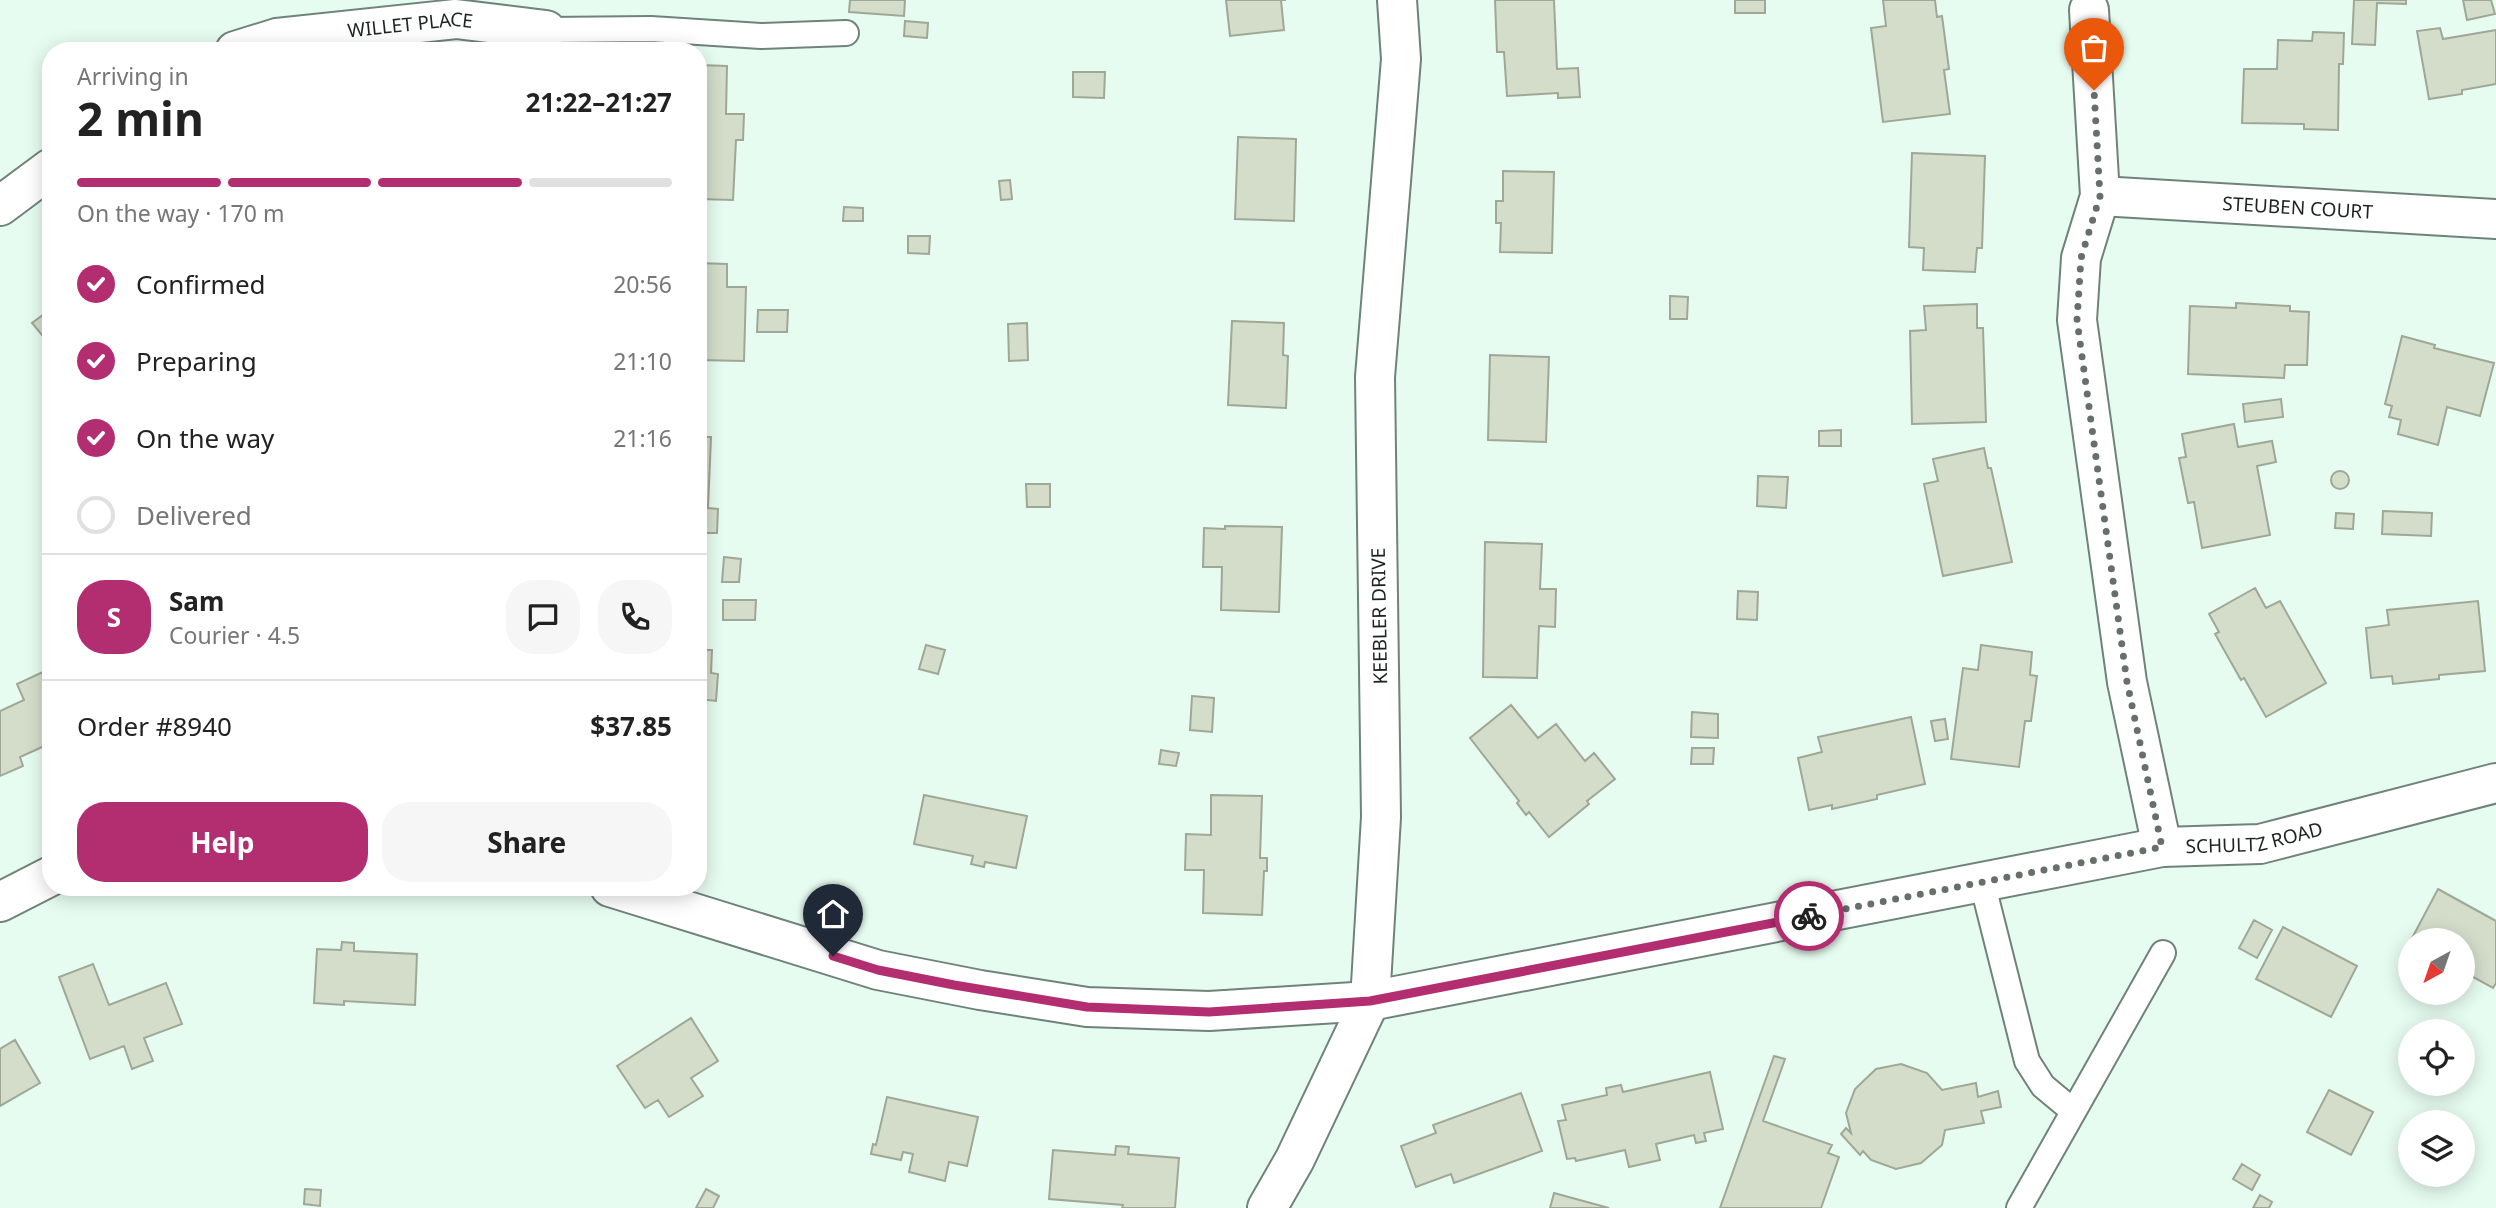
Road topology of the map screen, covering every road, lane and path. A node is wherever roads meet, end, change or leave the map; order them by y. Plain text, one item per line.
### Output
1 (1397, 0) edge
2 (2090, 10) dead end
3 (548, 27) edge
4 (846, 33) dead end
5 (264, 42) edge
6 (42, 175) edge
7 (2100, 196) junction
8 (0, 206) edge
9 (2496, 219) edge
10 (2496, 783) edge
11 (2162, 847) junction
12 (42, 881) edge
13 (1982, 882) junction
14 (639, 896) edge
15 (0, 902) edge
16 (2163, 953) dead end
17 (1370, 1001) junction
18 (2073, 1111) junction
19 (1267, 1208) edge
20 (2018, 1208) edge

1 - 17 street, KEEBLER DRIVE
2 - 7 street
3 - 4 lane
3 - 5 street, WILLET PLACE
6 - 8 street
7 - 9 street, STEUBEN COURT
7 - 11 street
10 - 11 street, SCHULTZ ROAD
11 - 13 street, SCHULTZ ROAD
12 - 15 street
13 - 17 street, SCHULTZ ROAD
13 - 18 lane
14 - 17 street, SCHULTZ ROAD
16 - 18 lane
17 - 19 street, KEEBLER DRIVE
18 - 20 lane

